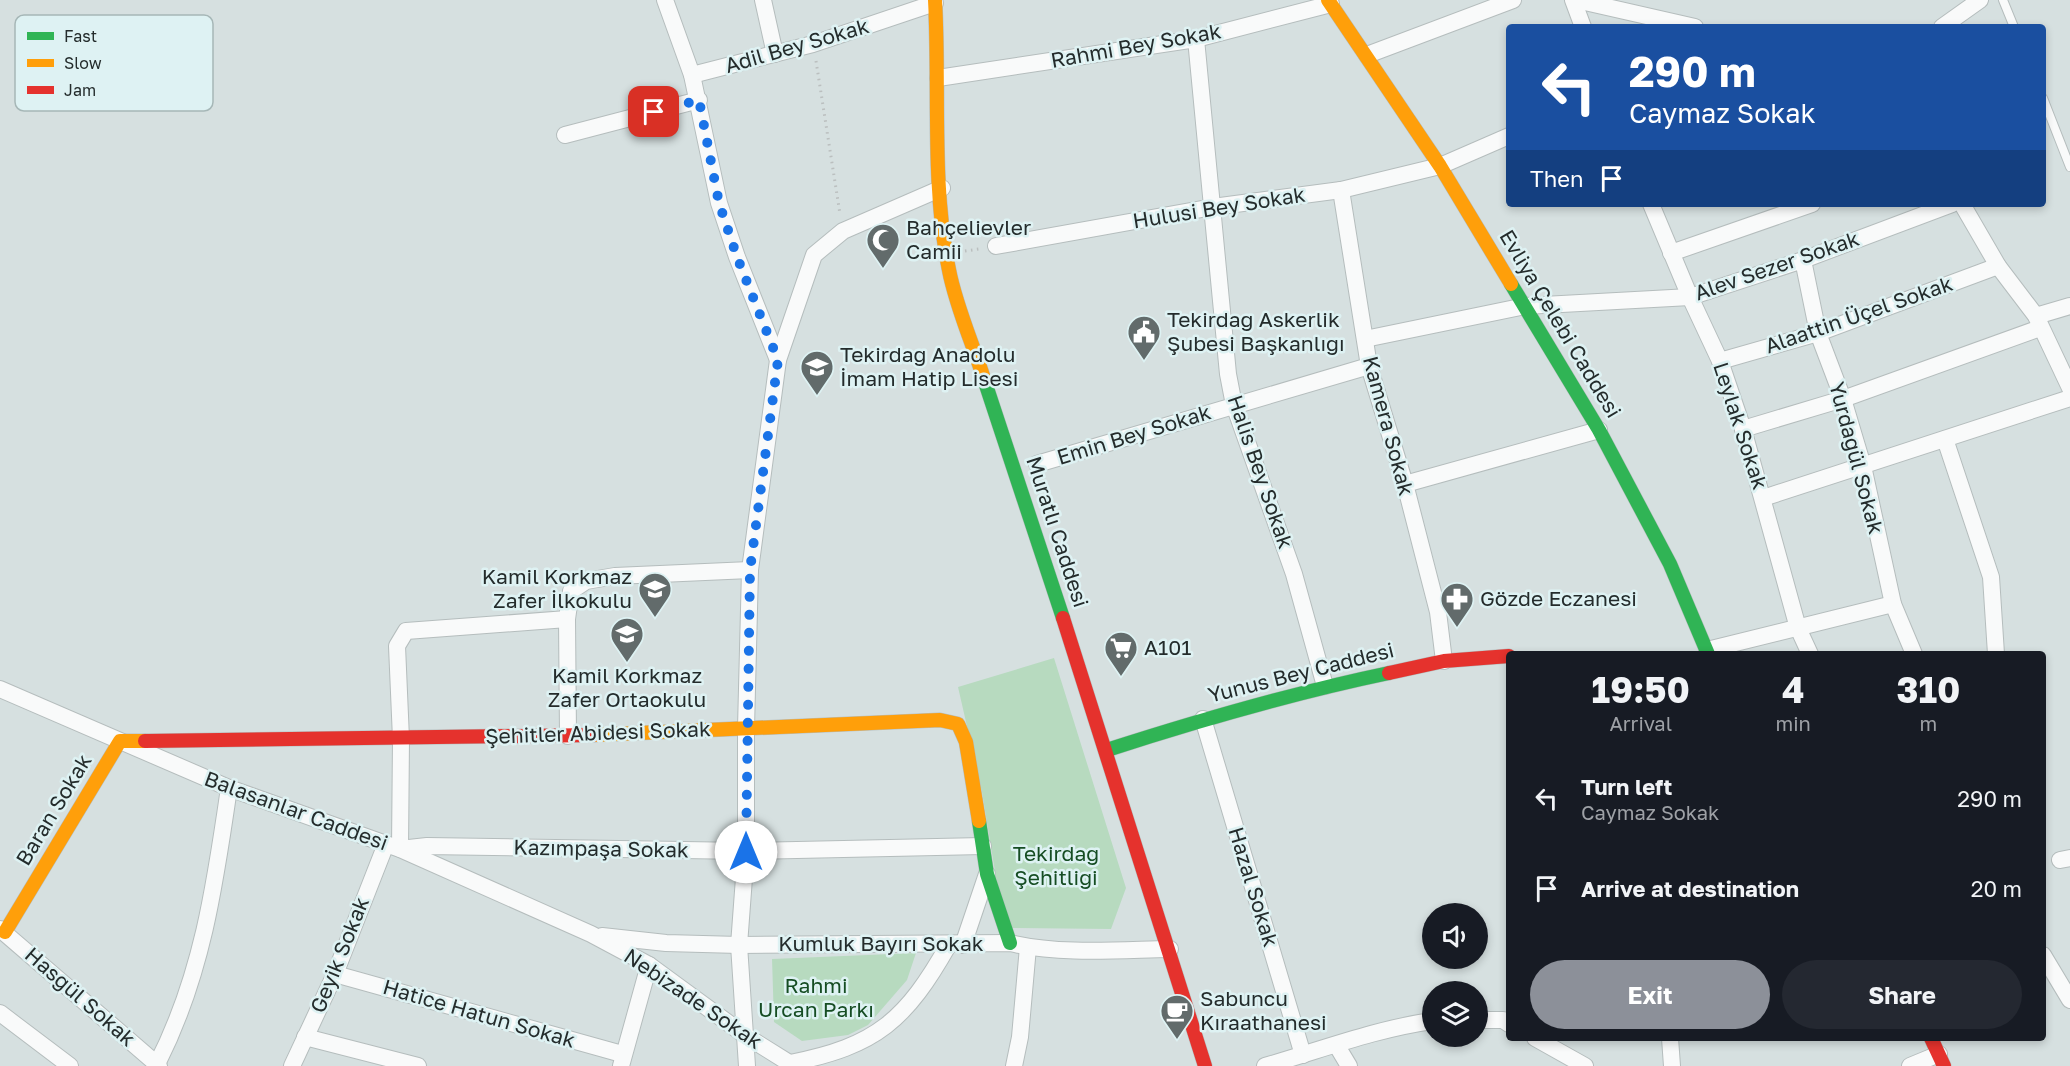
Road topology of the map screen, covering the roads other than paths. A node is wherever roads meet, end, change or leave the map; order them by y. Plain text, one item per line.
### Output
1 (665, 0) edge
2 (763, 0) edge
3 (1513, 0) edge
4 (1574, 0) edge
5 (1980, 0) edge
6 (2003, 0) edge
7 (935, 2) edge
8 (1330, 2) edge
9 (1595, 2) edge
10 (1582, 24) edge
11 (1683, 24) edge
12 (1946, 24) edge
13 (2013, 24) edge
14 (1196, 39) junction
15 (775, 54) junction
16 (1367, 55) junction
17 (692, 75) junction
18 (938, 78) junction
19 (699, 100) junction
20 (2046, 106) edge
21 (566, 135) dead end
22 (1506, 137) edge
23 (1440, 166) junction
24 (2070, 167) edge
25 (942, 189) junction
26 (1341, 190) junction
27 (1213, 207) junction
28 (1652, 207) edge
29 (1803, 207) edge
30 (1944, 207) edge
31 (1964, 207) edge
32 (996, 246) road end
33 (1671, 253) junction
34 (1803, 260) junction
35 (1998, 266) junction
36 (1690, 297) junction
37 (1525, 306) junction
38 (2070, 306) edge
39 (2038, 322) junction
40 (1818, 333) junction
41 (1365, 339) junction
42 (778, 360) junction
43 (1720, 361) junction
44 (1369, 366) junction
45 (2070, 388) edge
46 (2070, 398) edge
47 (1843, 399) junction
48 (1234, 405) junction
49 (1743, 429) junction
50 (1599, 430) junction
51 (1945, 439) junction
52 (1037, 464) dead end
53 (1863, 466) junction
54 (1405, 484) junction
55 (1763, 498) junction
56 (750, 570) junction
57 (1893, 604) junction
58 (567, 619) junction
59 (1798, 628) junction
60 (1708, 651) edge
61 (1712, 651) edge
62 (1809, 651) edge
63 (1913, 651) edge
64 (1996, 651) edge
65 (1506, 656) edge
66 (1444, 661) junction
67 (1325, 686) junction
68 (0, 689) edge
69 (1203, 719) junction
70 (746, 728) junction
71 (568, 736) junction
72 (401, 739) junction
73 (120, 741) junction
74 (1107, 750) junction
75 (229, 788) junction
76 (393, 846) junction
77 (982, 846) junction
78 (746, 852) junction
79 (987, 874) junction
80 (3, 931) edge
81 (591, 934) junction
82 (1010, 943) junction
83 (956, 944) junction
84 (739, 945) junction
85 (1028, 947) junction
86 (1170, 949) junction
87 (2046, 960) edge
88 (649, 965) junction
89 (335, 974) junction
90 (2070, 1000) edge
91 (0, 1012) edge
92 (1488, 1020) edge
93 (1422, 1022) edge
94 (1506, 1022) edge
95 (746, 1036) junction
96 (305, 1037) junction
97 (1540, 1041) edge
98 (1670, 1041) edge
99 (1932, 1041) edge
100 (1337, 1046) junction
101 (1303, 1055) junction
102 (622, 1060) edge
103 (1941, 1060) edge
104 (158, 1065) edge
105 (792, 1065) edge
106 (70, 1066) edge
107 (292, 1066) edge
108 (418, 1066) edge
109 (747, 1066) edge
110 (1014, 1066) edge
111 (1205, 1066) edge
112 (1265, 1066) edge
113 (1349, 1066) edge
114 (1585, 1066) edge
115 (1672, 1066) edge
116 (1910, 1066) edge

1 - 17 street
2 - 15 street
3 - 16 street
4 - 9 street
4 - 10 street
5 - 12 street
6 - 13 lane
7 - 15 street, Adil Bey Sokak
7 - 18 street, Muratlı Caddesi
8 - 14 street, Rahmi Bey Sokak
8 - 16 street, Evliya Çelebi Caddesi
9 - 11 street
14 - 18 street, Rahmi Bey Sokak
14 - 27 street, Halis Bey Sokak
15 - 17 street, Adil Bey Sokak
16 - 23 street, Evliya Çelebi Caddesi
17 - 19 street
18 - 25 street, Muratlı Caddesi
19 - 21 street
19 - 42 street
20 - 24 lane
22 - 23 street, Hulusi Bey Sokak
23 - 26 street, Hulusi Bey Sokak
23 - 37 street, Evliya Çelebi Caddesi
25 - 42 street
25 - 74 street, Muratlı Caddesi
26 - 27 street, Hulusi Bey Sokak
26 - 41 street, Kamera Sokak
27 - 32 street, Hulusi Bey Sokak
27 - 48 street, Halis Bey Sokak
28 - 33 street, Leylak Sokak
29 - 33 street
30 - 34 street, Alev Sezer Sokak
31 - 35 street
33 - 36 street, Leylak Sokak
34 - 36 street, Alev Sezer Sokak
34 - 40 street, Yurdagül Sokak
35 - 39 street
35 - 40 street, Alaattin Üçel Sokak
36 - 37 street, Alev Sezer Sokak
36 - 43 street, Leylak Sokak
37 - 41 street, Alev Sezer Sokak
37 - 50 street, Evliya Çelebi Caddesi
38 - 39 street
39 - 45 street
39 - 47 street
40 - 43 street, Alaattin Üçel Sokak
40 - 47 street, Yurdagül Sokak
41 - 44 street, Kamera Sokak
42 - 56 street
43 - 49 street, Leylak Sokak
44 - 48 street, Emin Bey Sokak
44 - 54 street, Kamera Sokak
46 - 51 street
47 - 49 street
47 - 53 street, Yurdagül Sokak
48 - 52 street, Emin Bey Sokak
48 - 67 street, Halis Bey Sokak
49 - 55 street, Leylak Sokak
50 - 54 street
50 - 60 street, Evliya Çelebi Caddesi
51 - 53 street
51 - 64 street
53 - 55 street
53 - 57 street, Yurdagül Sokak
54 - 66 street, Kamera Sokak
55 - 59 street, Leylak Sokak
56 - 58 street
56 - 70 street
57 - 59 street
57 - 63 street, Yurdagül Sokak
58 - 71 street
58 - 72 street
59 - 61 street
59 - 62 street, Leylak Sokak
65 - 66 street, Yunus Bey Caddesi
66 - 67 street, Yunus Bey Caddesi
67 - 69 street, Yunus Bey Caddesi
68 - 73 street, Balasanlar Caddesi
69 - 74 street, Yunus Bey Caddesi
69 - 101 street, Hazal Sokak
70 - 71 street, Şehitler Abidesi Sokak
70 - 77 street, Şehitler Abidesi Sokak
70 - 78 street
71 - 72 street, Şehitler Abidesi Sokak
72 - 73 street, Şehitler Abidesi Sokak
72 - 76 street
73 - 75 street, Balasanlar Caddesi
73 - 80 street, Baran Sokak
74 - 86 street, Muratlı Caddesi
75 - 76 street, Balasanlar Caddesi
75 - 104 street
76 - 78 street, Kazımpaşa Sokak
76 - 81 street, Balasanlar Caddesi
76 - 89 street, Geyik Sokak
77 - 78 street, Kazımpaşa Sokak
77 - 79 street, Şehitler Abidesi Sokak
78 - 84 street
79 - 82 street, Şehitler Abidesi Sokak
79 - 83 street
80 - 104 street, Hasgül Sokak
81 - 84 street, Kumluk Bayırı Sokak
81 - 88 street, Nebizade Sokak
82 - 83 street, Kumluk Bayırı Sokak
82 - 85 street, Kumluk Bayırı Sokak
83 - 84 street, Kumluk Bayırı Sokak
83 - 105 street
84 - 95 street
85 - 86 street, Kumluk Bayırı Sokak
85 - 110 street
86 - 111 street, Muratlı Caddesi
87 - 90 street
88 - 95 street, Nebizade Sokak
88 - 102 street
89 - 96 street, Geyik Sokak
89 - 102 street, Hatice Hatun Sokak
91 - 106 street
92 - 94 street
93 - 100 street
95 - 105 street, Nebizade Sokak
95 - 109 street
96 - 107 street, Geyik Sokak
96 - 108 street
97 - 114 street
98 - 115 street
99 - 103 street
100 - 101 street
100 - 113 street
101 - 112 street
103 - 116 street

